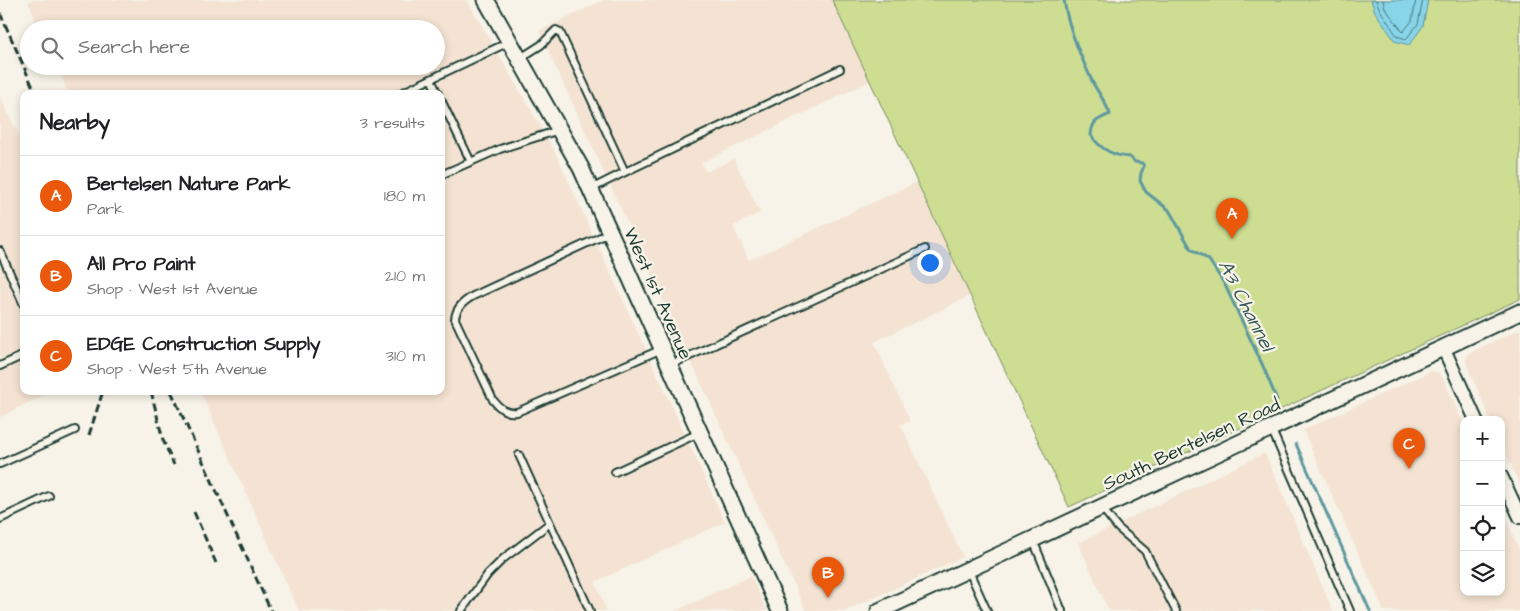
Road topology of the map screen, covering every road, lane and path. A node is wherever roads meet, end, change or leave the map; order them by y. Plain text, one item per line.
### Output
1 (486, 0) edge
2 (510, 42) junction
3 (519, 59) junction
4 (840, 69) dead end
5 (445, 72) edge
6 (440, 75) edge
7 (431, 79) junction
8 (408, 90) edge
9 (436, 90) edge
10 (445, 108) edge
11 (560, 130) junction
12 (471, 162) junction
13 (625, 172) junction
14 (445, 173) edge
15 (591, 189) junction
16 (610, 232) junction
17 (925, 249) dead end
18 (0, 251) edge
19 (20, 295) edge
20 (1520, 312) edge
21 (1443, 347) junction
22 (663, 349) junction
23 (20, 357) edge
24 (0, 366) edge
25 (670, 366) junction
26 (1474, 416) edge
27 (1271, 428) junction
28 (75, 430) dead end
29 (700, 433) junction
30 (519, 455) dead end
31 (0, 464) edge
32 (615, 472) dead end
33 (1505, 485) edge
34 (50, 496) dead end
35 (1101, 508) junction
36 (1520, 517) edge
37 (0, 519) edge
38 (550, 523) junction
39 (1032, 539) junction
40 (968, 569) junction
41 (462, 611) edge
42 (590, 611) edge
43 (780, 611) edge
44 (879, 611) edge
45 (987, 611) edge
46 (1062, 611) edge
47 (1176, 611) edge
48 (1350, 611) edge

1 - 2 street, West 1st Avenue
2 - 3 street, West 1st Avenue
2 - 5 lane
3 - 11 street, West 1st Avenue
3 - 13 lane
4 - 13 lane
6 - 7 lane
7 - 8 lane
7 - 9 lane
10 - 12 lane
11 - 12 lane
11 - 15 street, West 1st Avenue
12 - 14 lane
13 - 15 lane
15 - 16 street, West 1st Avenue
16 - 22 street, West 1st Avenue
16 - 22 lane
17 - 25 lane
18 - 19 lane
20 - 21 street, South Bertelsen Road
21 - 26 street
21 - 27 street, South Bertelsen Road
22 - 25 street, West 1st Avenue
23 - 24 lane
25 - 29 street, West 1st Avenue
27 - 35 street, South Bertelsen Road
27 - 48 lane
28 - 31 lane
29 - 32 lane
29 - 43 street, West 1st Avenue
30 - 38 lane
33 - 36 street
34 - 37 lane
35 - 39 street, South Bertelsen Road
35 - 47 lane
38 - 41 lane
38 - 42 lane
39 - 40 street, South Bertelsen Road
39 - 46 lane
40 - 44 street, South Bertelsen Road
40 - 45 lane

